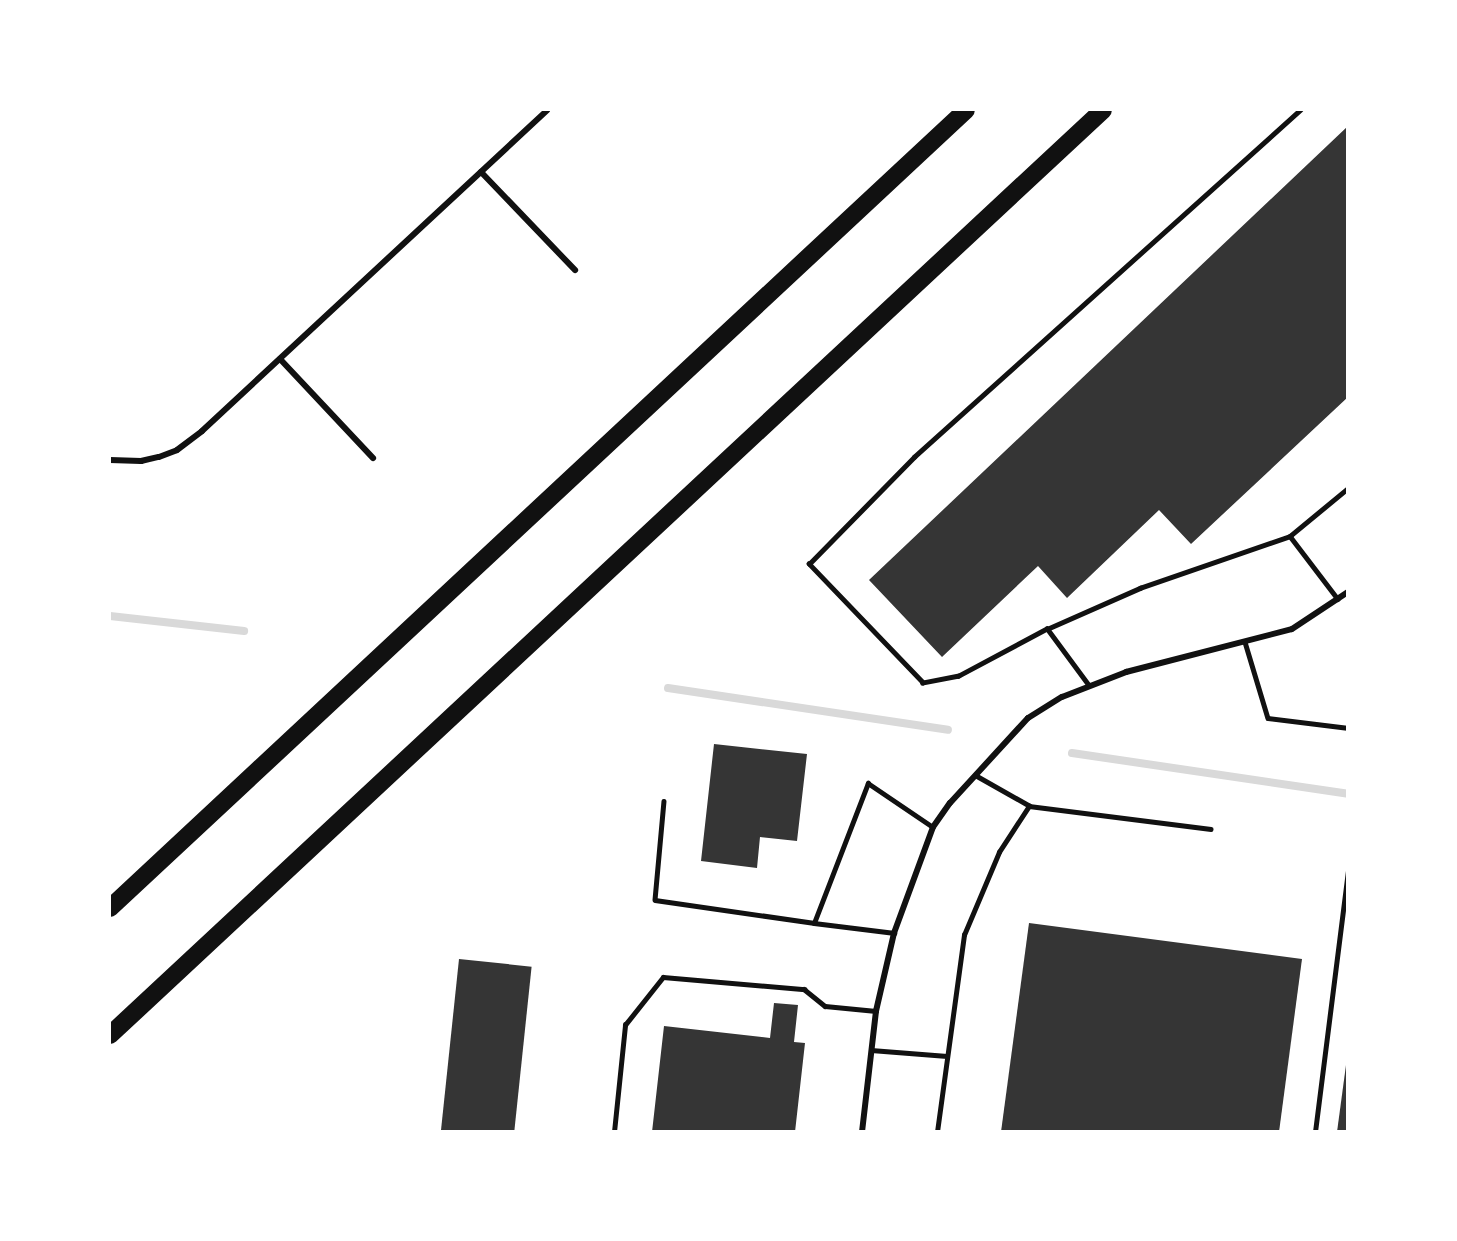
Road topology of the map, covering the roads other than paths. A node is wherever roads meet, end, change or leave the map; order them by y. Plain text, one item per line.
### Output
1 (547, 110) edge
2 (966, 110) edge
3 (1103, 110) edge
4 (1300, 110) edge
5 (481, 172) junction
6 (575, 270) dead end
7 (280, 359) junction
8 (373, 458) dead end
9 (110, 460) edge
10 (1347, 488) edge
11 (1290, 536) junction
12 (1347, 592) edge
13 (1338, 599) junction
14 (1047, 629) junction
15 (1245, 642) junction
16 (1089, 686) junction
17 (1347, 728) edge
18 (976, 776) junction
19 (664, 801) dead end
20 (1029, 806) junction
21 (933, 827) junction
22 (1211, 829) dead end
23 (1347, 871) edge
24 (110, 908) edge
25 (814, 923) junction
26 (894, 933) junction
27 (876, 1011) junction
28 (110, 1035) edge
29 (871, 1050) junction
30 (947, 1056) junction
31 (614, 1131) edge
32 (862, 1131) edge
33 (937, 1131) edge
34 (1315, 1131) edge

1 - 5 street
2 - 24 highway
3 - 28 highway
4 - 14 lane
5 - 6 street
5 - 7 street
7 - 8 street
7 - 9 street
10 - 11 lane
11 - 13 lane
11 - 14 lane
12 - 13 street
13 - 15 street
14 - 16 lane
15 - 16 street
15 - 17 lane
16 - 18 street
18 - 20 lane
18 - 21 street
19 - 25 lane
20 - 22 lane
20 - 30 lane
21 - 25 lane
21 - 26 street
23 - 34 lane
25 - 26 lane
26 - 27 street
27 - 29 street
27 - 31 lane
29 - 30 lane
29 - 32 street
30 - 33 lane

